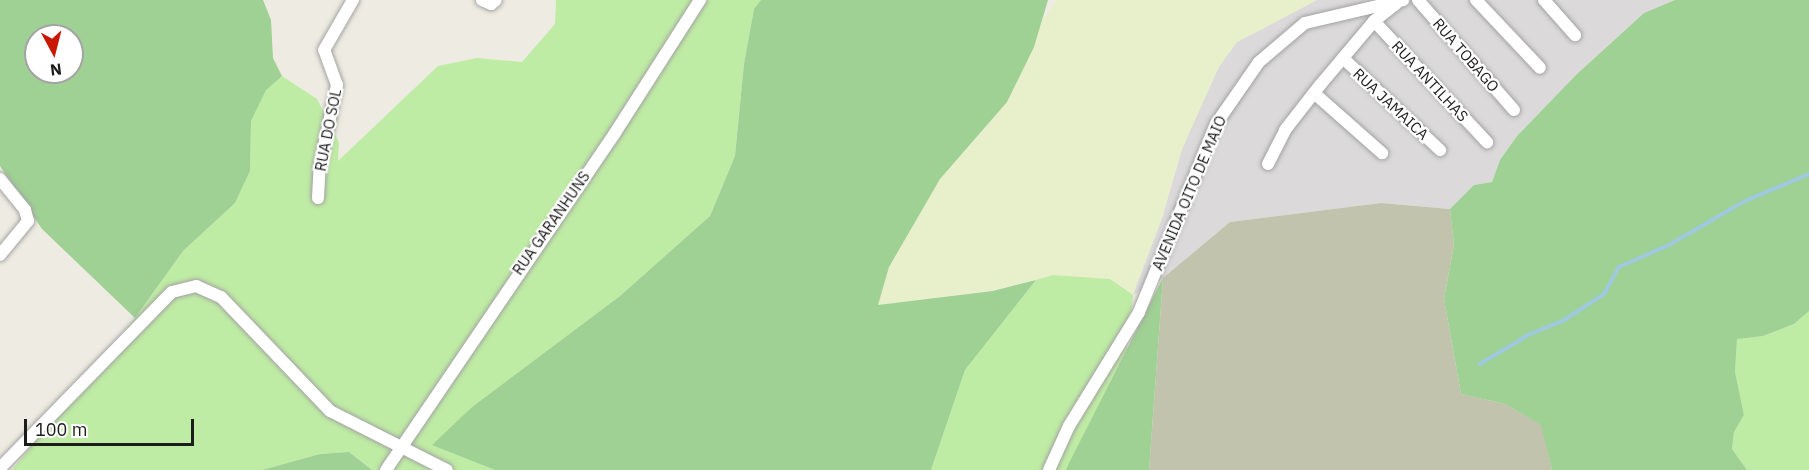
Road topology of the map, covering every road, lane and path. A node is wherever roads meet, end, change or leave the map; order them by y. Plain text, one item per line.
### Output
1 (353, 0) edge
2 (700, 0) edge
3 (1418, 0) edge
4 (1476, 0) edge
5 (1544, 0) edge
6 (1401, 1) edge
7 (1374, 21) junction
8 (1575, 35) dead end
9 (1342, 58) junction
10 (1540, 68) dead end
11 (1314, 93) junction
12 (1514, 110) dead end
13 (1487, 142) dead end
14 (1440, 150) dead end
15 (1382, 153) dead end
16 (1268, 164) dead end
17 (0, 179) edge
18 (318, 198) dead end
19 (0, 255) edge
20 (402, 447) junction
21 (0, 468) edge
22 (386, 470) edge
23 (447, 470) edge
24 (1049, 470) edge

1 - 18 street, RUA DO SOL
2 - 20 street, RUA GARANHUNS
3 - 12 street, RUA TOBAGO
4 - 10 street
5 - 8 street
6 - 7 street
6 - 24 street, AVENIDA OITO DE MAIO
7 - 9 street
7 - 13 street, RUA ANTILHAS
9 - 11 street
9 - 14 street, RUA JAMAICA
11 - 15 street
11 - 16 street
17 - 19 street
20 - 21 street
20 - 22 street, RUA GARANHUNS
20 - 23 street

